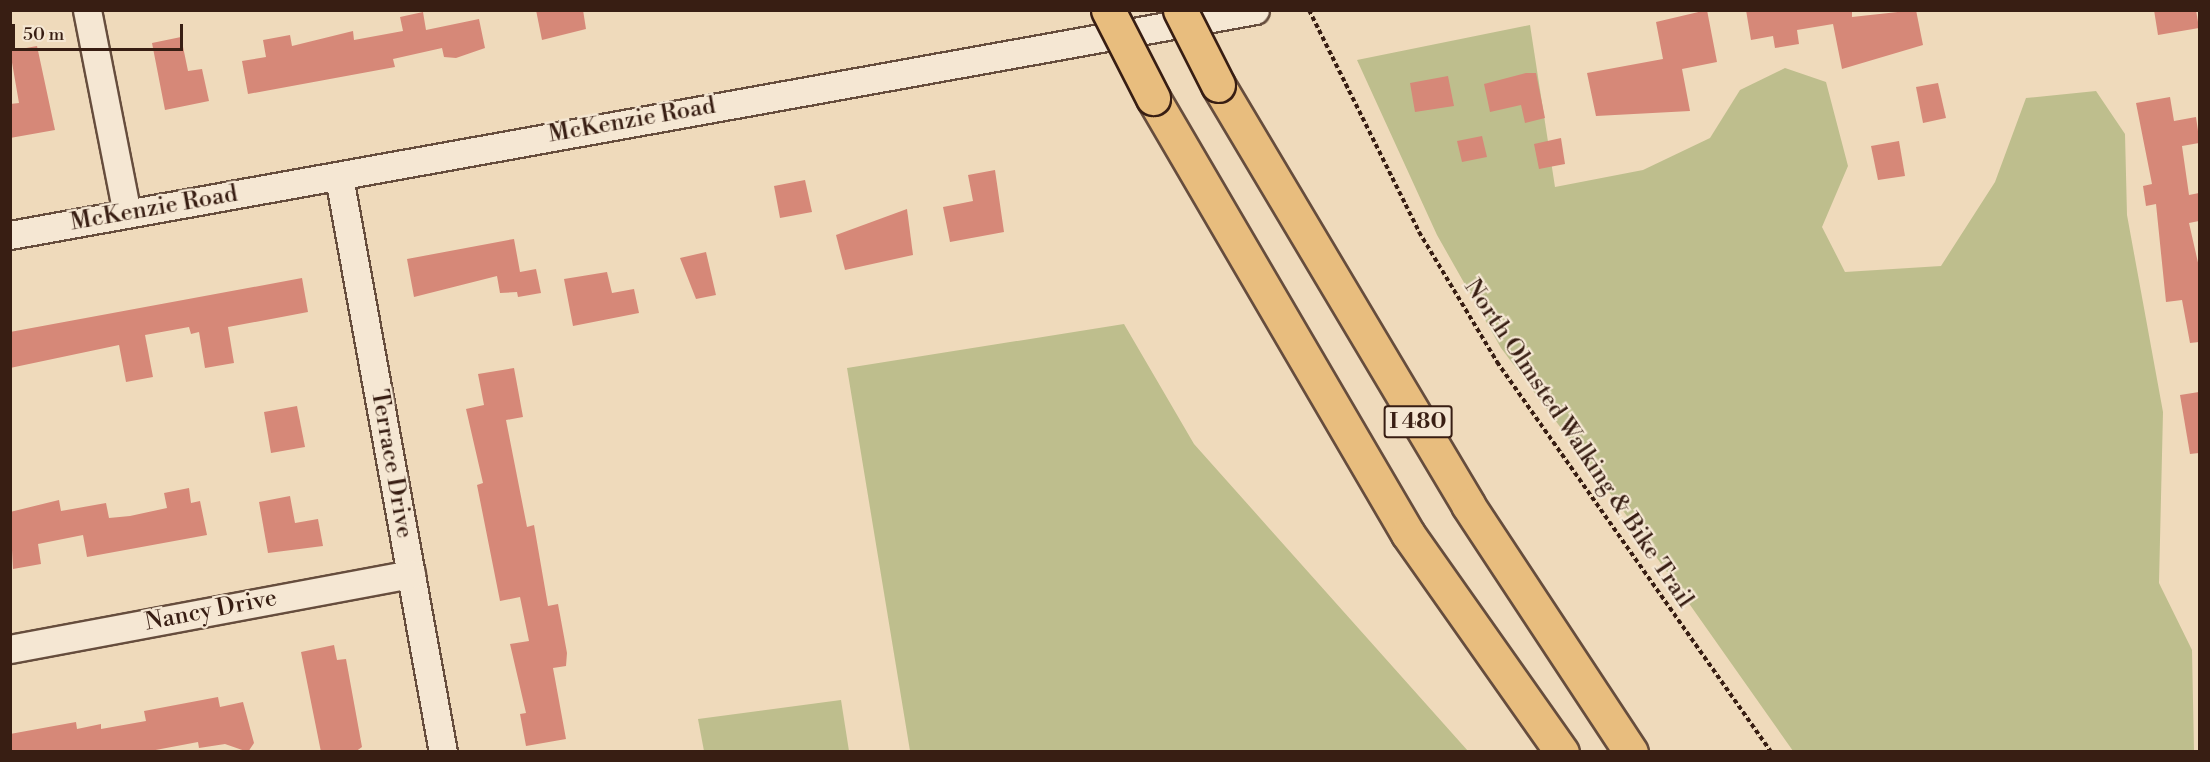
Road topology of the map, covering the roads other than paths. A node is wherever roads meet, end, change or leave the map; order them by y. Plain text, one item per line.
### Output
1 (87, 10) edge
2 (1108, 10) edge
3 (1180, 10) edge
4 (1255, 10) edge
5 (339, 177) junction
6 (127, 213) junction
7 (10, 235) edge
8 (411, 574) junction
9 (10, 649) edge
10 (442, 752) edge
11 (1562, 752) edge
12 (1631, 752) edge

1 - 6 street
2 - 11 highway, I 480, bridge
3 - 12 highway, I 480, bridge
4 - 5 street, McKenzie Road
5 - 6 street, McKenzie Road
5 - 8 street, Terrace Drive
6 - 7 street, McKenzie Road
8 - 9 street, Nancy Drive
8 - 10 street, Terrace Drive

